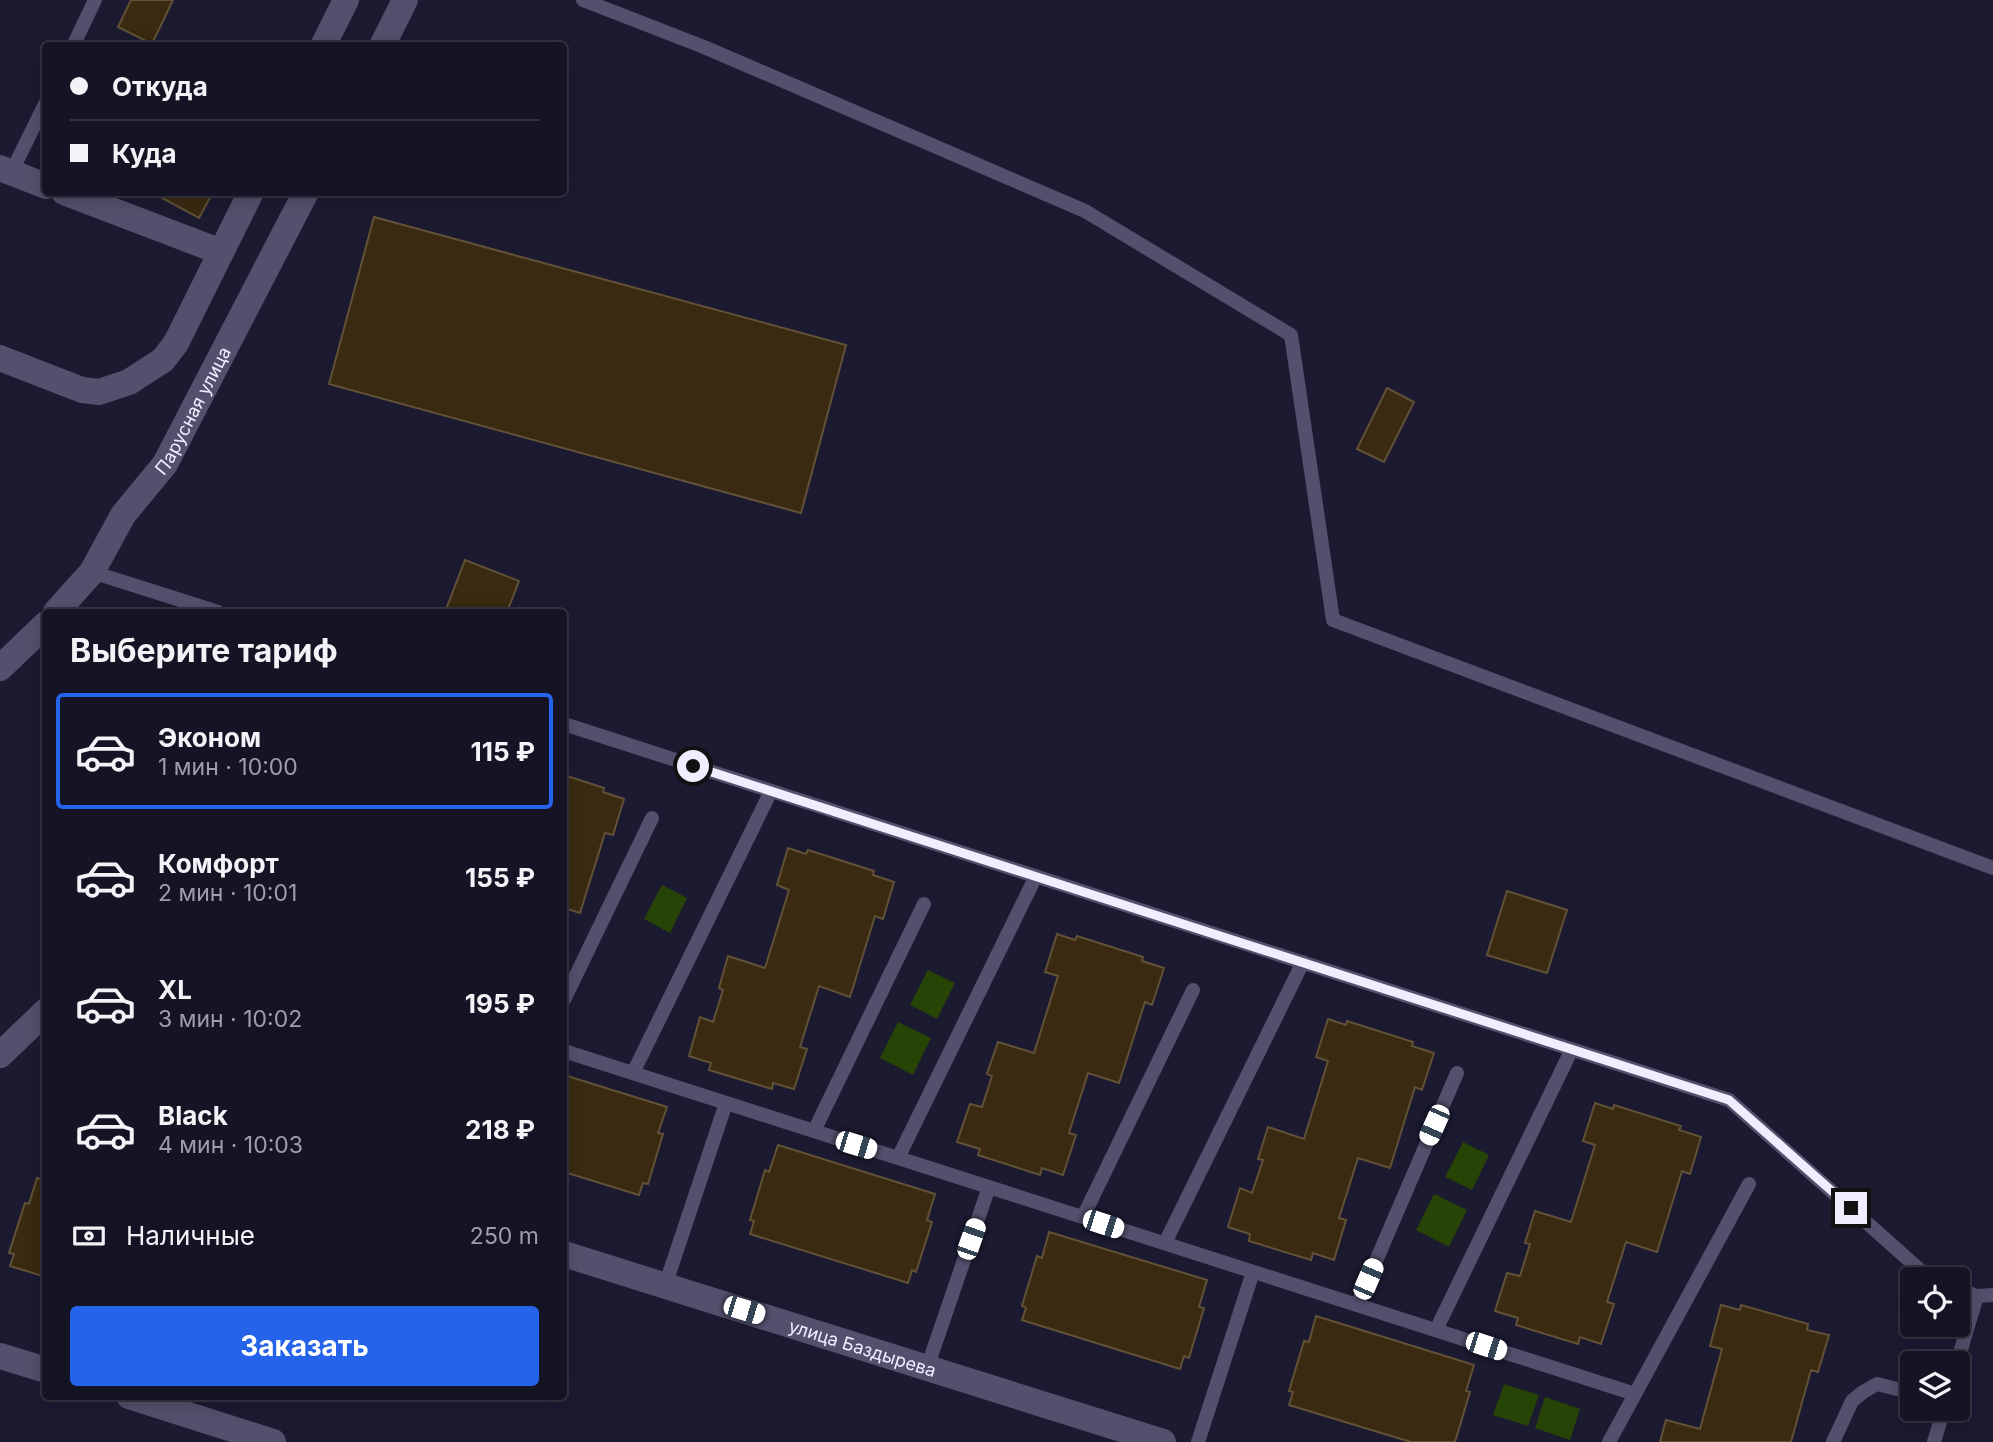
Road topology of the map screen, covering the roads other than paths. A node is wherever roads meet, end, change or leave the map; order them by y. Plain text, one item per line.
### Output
1 (95, 0) edge
2 (346, 0) edge
3 (405, 0) edge
4 (583, 0) edge
5 (75, 42) edge
6 (325, 42) edge
7 (384, 42) edge
8 (42, 109) edge
9 (6, 170) edge
10 (42, 184) edge
11 (74, 196) edge
12 (249, 196) edge
13 (304, 196) edge
14 (221, 252) junction
15 (0, 358) edge
16 (92, 572) junction
17 (59, 609) edge
18 (209, 609) edge
19 (42, 628) edge
20 (0, 668) edge
21 (567, 725) edge
22 (771, 791) junction
23 (652, 818) dead end
24 (1993, 868) edge
25 (1036, 876) junction
26 (924, 904) dead end
27 (1303, 962) junction
28 (1193, 990) dead end
29 (567, 994) edge
30 (42, 1015) edge
31 (1572, 1049) junction
32 (567, 1052) edge
33 (0, 1055) edge
34 (633, 1073) junction
35 (1457, 1073) dead end
36 (726, 1103) junction
37 (814, 1131) junction
38 (898, 1158) junction
39 (1749, 1184) dead end
40 (989, 1187) junction
41 (1083, 1217) junction
42 (1165, 1244) junction
43 (567, 1255) edge
44 (1917, 1267) edge
45 (1254, 1272) junction
46 (665, 1286) junction
47 (1970, 1293) edge
48 (1993, 1295) edge
49 (1977, 1296) junction
50 (1357, 1305) junction
51 (1436, 1330) junction
52 (1961, 1351) edge
53 (0, 1356) edge
54 (928, 1368) junction
55 (42, 1369) edge
56 (1900, 1390) edge
57 (1635, 1394) junction
58 (139, 1400) edge
59 (1940, 1421) edge
60 (218, 1432) edge
61 (273, 1442) edge
62 (1163, 1442) edge
63 (1198, 1442) edge
64 (1609, 1442) edge
65 (1833, 1442) edge
66 (1934, 1442) edge

1 - 5 lane
2 - 6 street
3 - 7 street
4 - 24 lane
8 - 9 lane
9 - 10 street
11 - 14 street
12 - 14 street
13 - 16 street, Парусная улица
14 - 15 street
16 - 17 street, Парусная улица
16 - 18 lane
19 - 20 street
21 - 22 lane
22 - 25 lane
22 - 34 lane
23 - 29 lane
25 - 27 lane
25 - 38 lane
26 - 37 lane
27 - 31 lane
27 - 42 lane
28 - 41 lane
30 - 33 street
31 - 44 lane
31 - 51 lane
32 - 34 lane
34 - 36 lane
35 - 50 lane
36 - 37 lane
36 - 46 lane
37 - 38 lane
38 - 40 lane
39 - 57 lane
40 - 41 lane
40 - 54 lane
41 - 42 lane
42 - 45 lane
43 - 46 street, улица Баздырева
45 - 50 lane
45 - 63 lane
46 - 54 street, улица Баздырева
47 - 49 lane
48 - 49 lane
49 - 52 lane
50 - 51 lane
51 - 57 lane
53 - 55 street
54 - 62 street, улица Баздырева
56 - 65 lane
57 - 64 lane
58 - 60 street
59 - 66 lane
60 - 61 street

